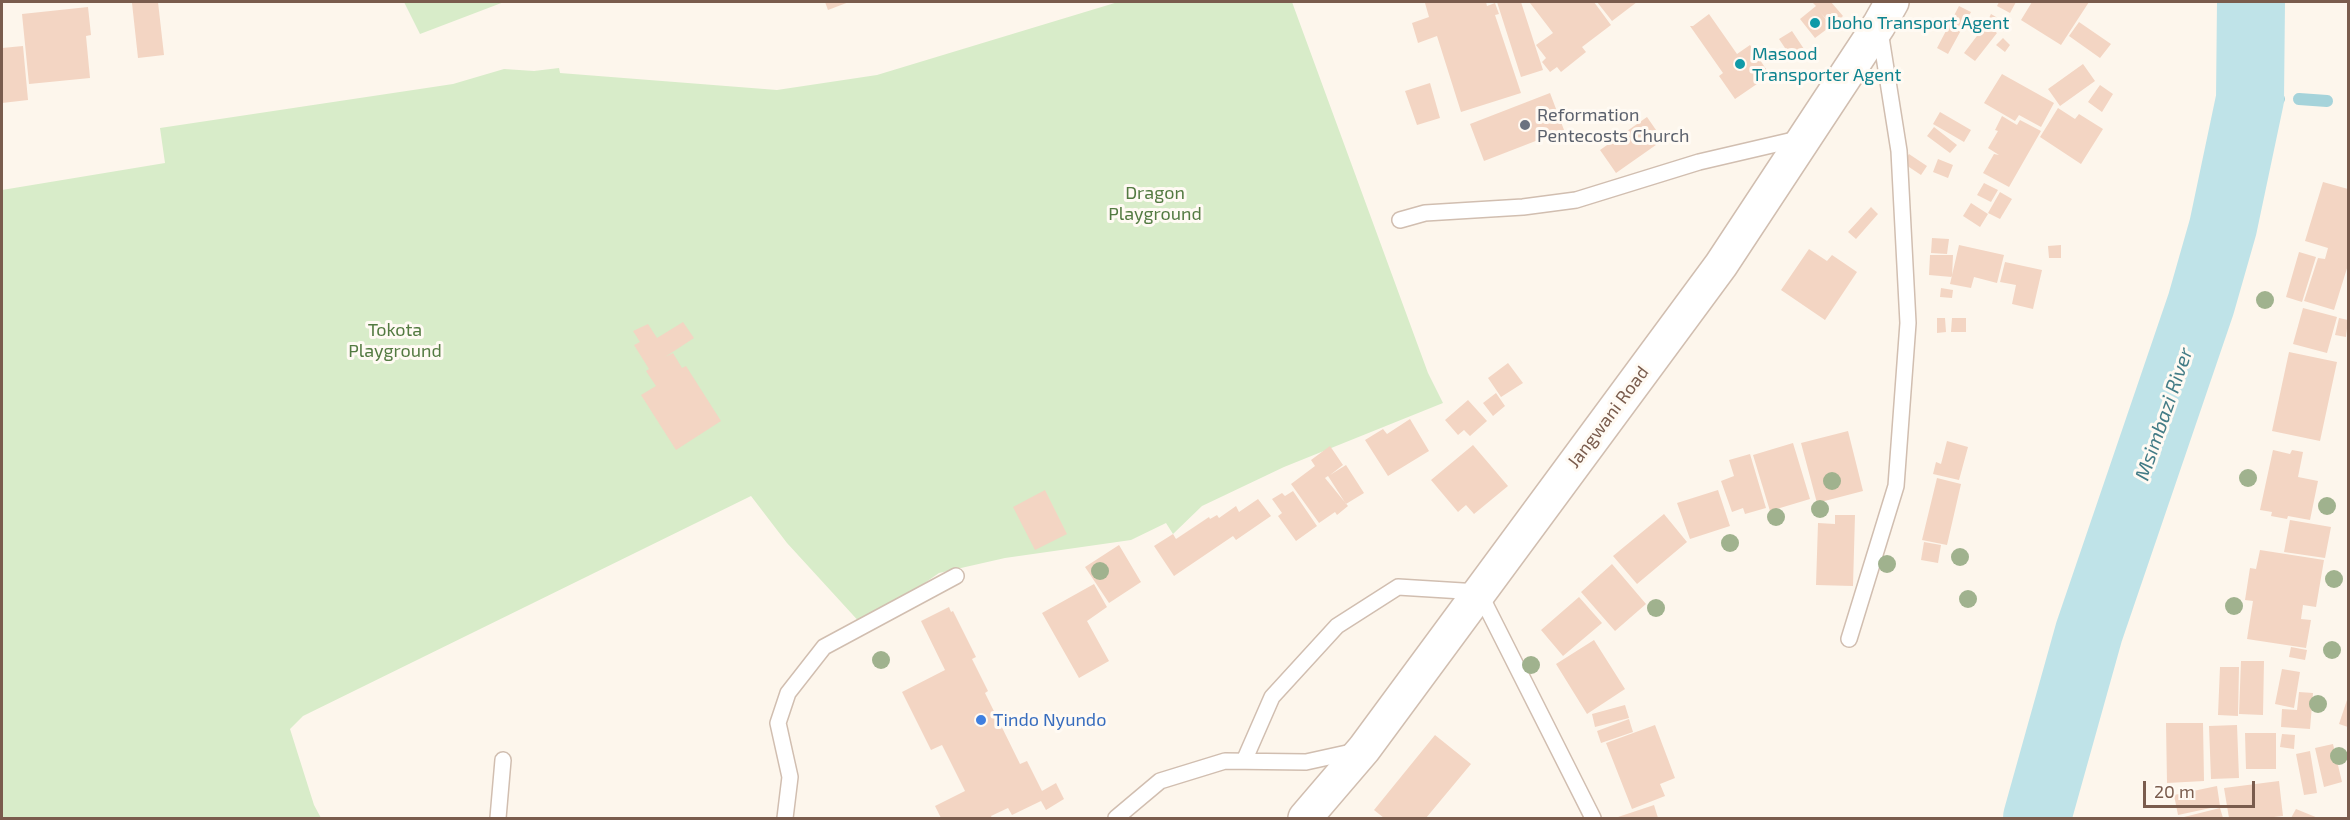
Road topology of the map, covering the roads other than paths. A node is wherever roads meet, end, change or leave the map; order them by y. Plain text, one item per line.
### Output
1 (1885, 14) edge
2 (1805, 138) junction
3 (1400, 220) dead end
4 (956, 576) dead end
5 (1479, 592) junction
6 (1849, 639) dead end
7 (1364, 749) junction
8 (503, 760) dead end
9 (1244, 761) junction
10 (498, 819) edge
11 (785, 819) edge
12 (1116, 819) edge
13 (1305, 819) edge
14 (1593, 819) edge

1 - 2 street, Jangwani Road
1 - 6 lane
2 - 3 lane
2 - 5 street, Jangwani Road
4 - 11 lane
5 - 7 street, Jangwani Road
5 - 9 lane
5 - 14 lane
7 - 9 lane
7 - 13 street, Jangwani Road
8 - 10 lane
9 - 12 lane

